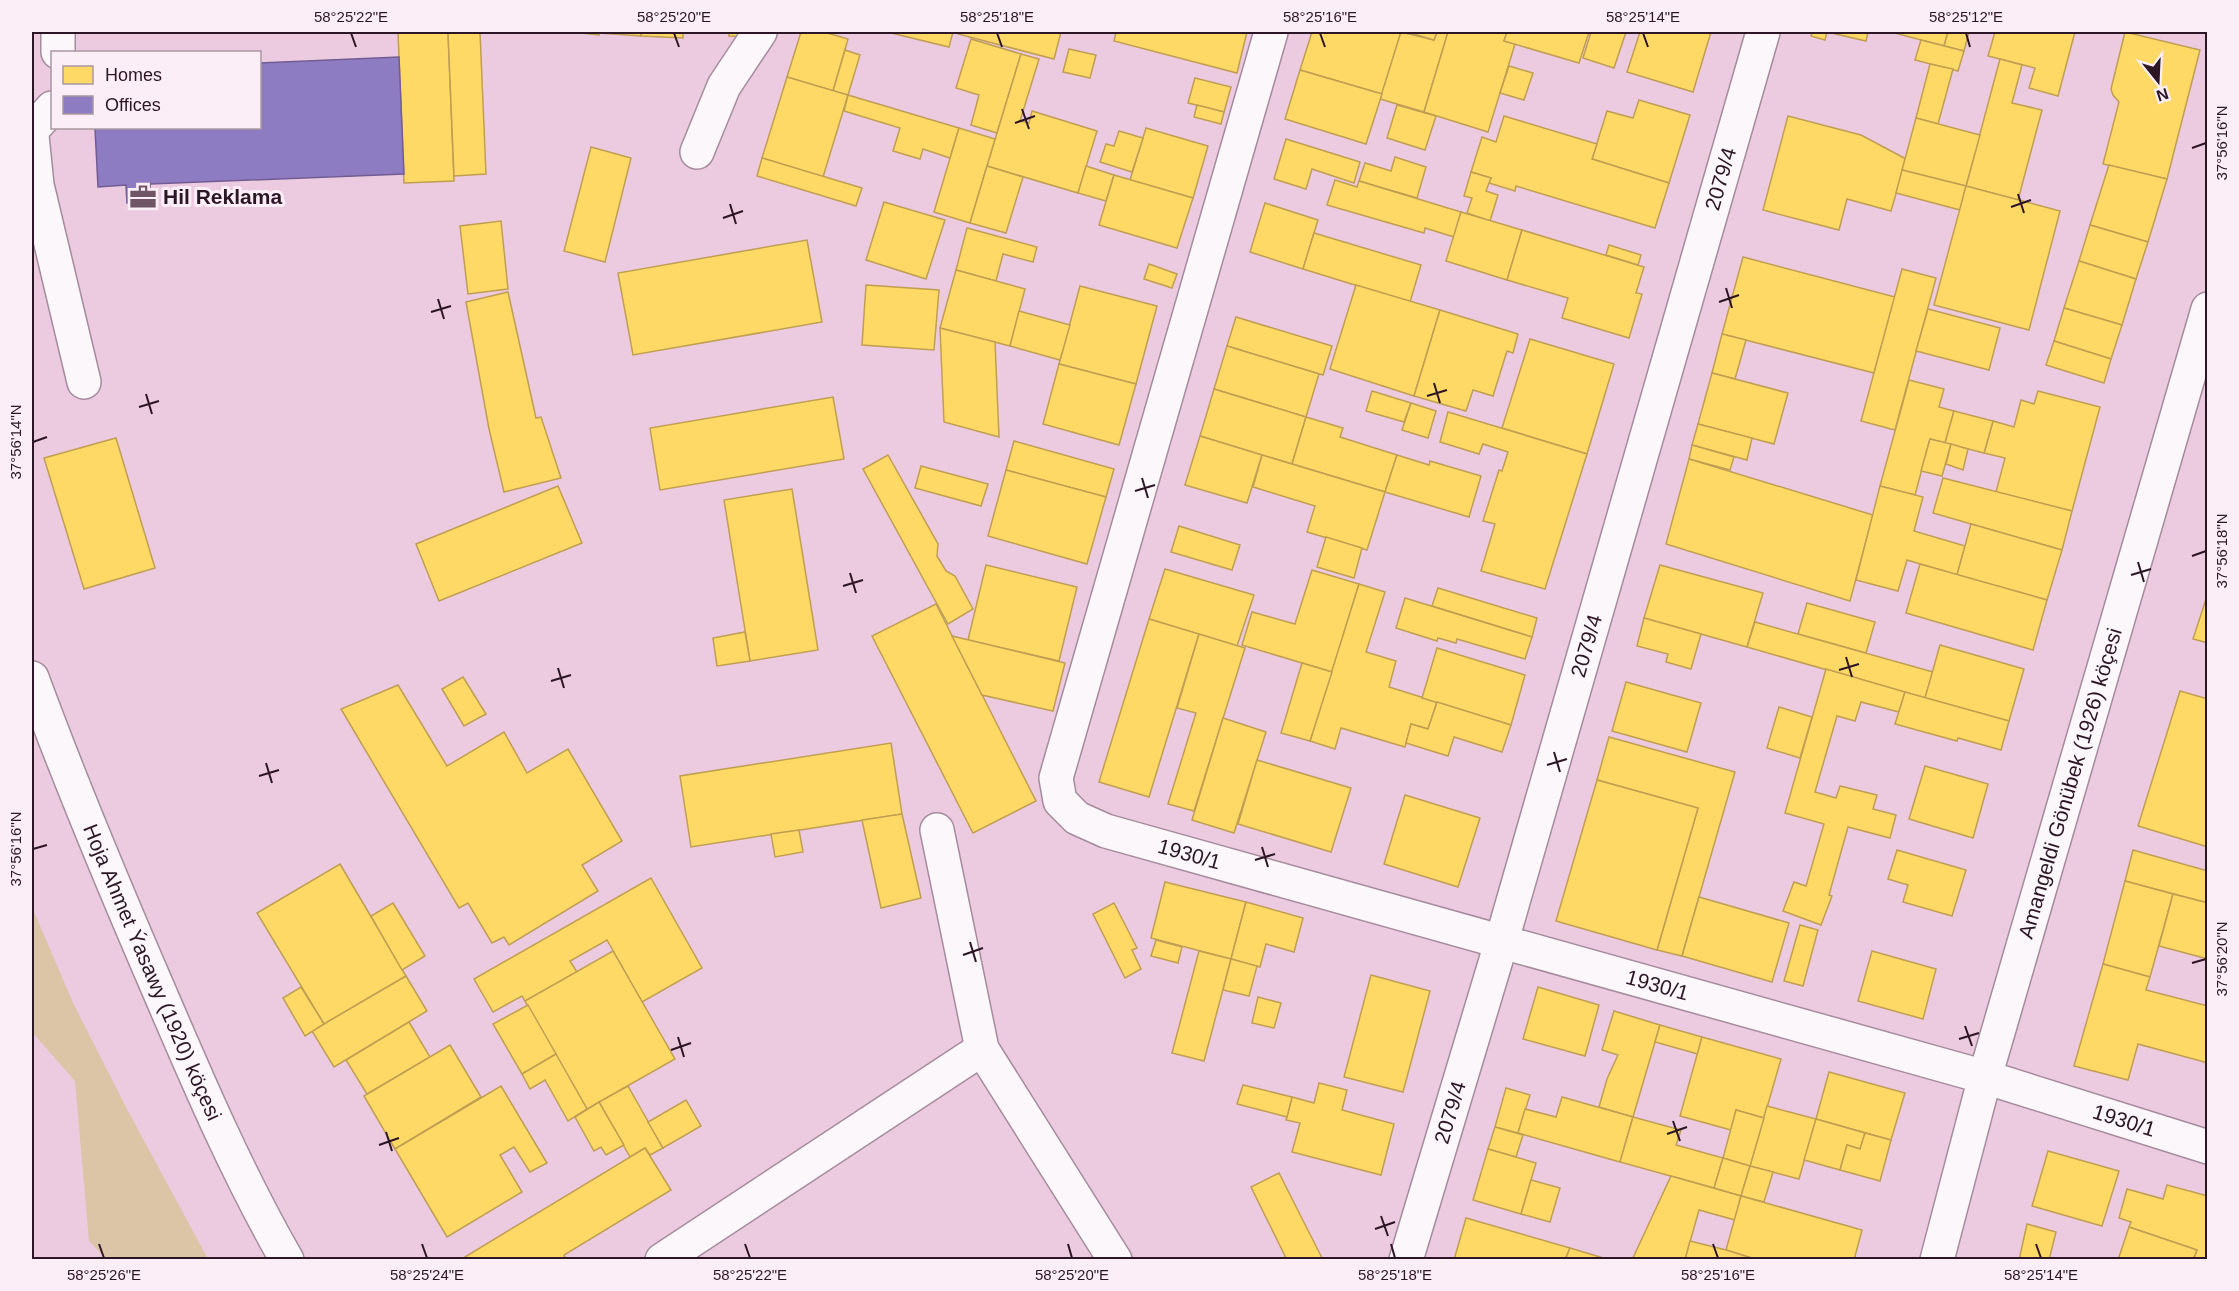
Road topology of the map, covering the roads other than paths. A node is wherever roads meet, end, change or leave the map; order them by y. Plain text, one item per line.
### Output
1 (58, 32) edge
2 (760, 32) edge
3 (1271, 32) edge
4 (1763, 32) edge
5 (58, 51) edge
6 (51, 109) edge
7 (32, 130) edge
8 (32, 136) edge
9 (697, 152) dead end
10 (2208, 309) edge
11 (84, 382) dead end
12 (32, 678) edge
13 (937, 830) dead end
14 (1502, 940) junction
15 (982, 1049) junction
16 (1985, 1077) junction
17 (2208, 1147) edge
18 (287, 1260) edge
19 (662, 1260) edge
20 (1115, 1260) edge
21 (1406, 1260) edge
22 (1937, 1260) edge

1 - 5 street
2 - 9 street
3 - 14 street, 1930/1
4 - 14 street, 2079/4 / 2079/4
6 - 7 street
8 - 11 street
10 - 16 street, Amangeldi Gönübek (1926) köçesi
12 - 18 street, Hoja Ahmet Ýasawy (1920) köçesi
13 - 15 street
14 - 16 street, 1930/1
14 - 21 street, 2079/4 / 2079/4
15 - 19 street
15 - 20 street
16 - 17 street, 1930/1
16 - 22 street, Amangeldi Gönübek (1926) köçesi

